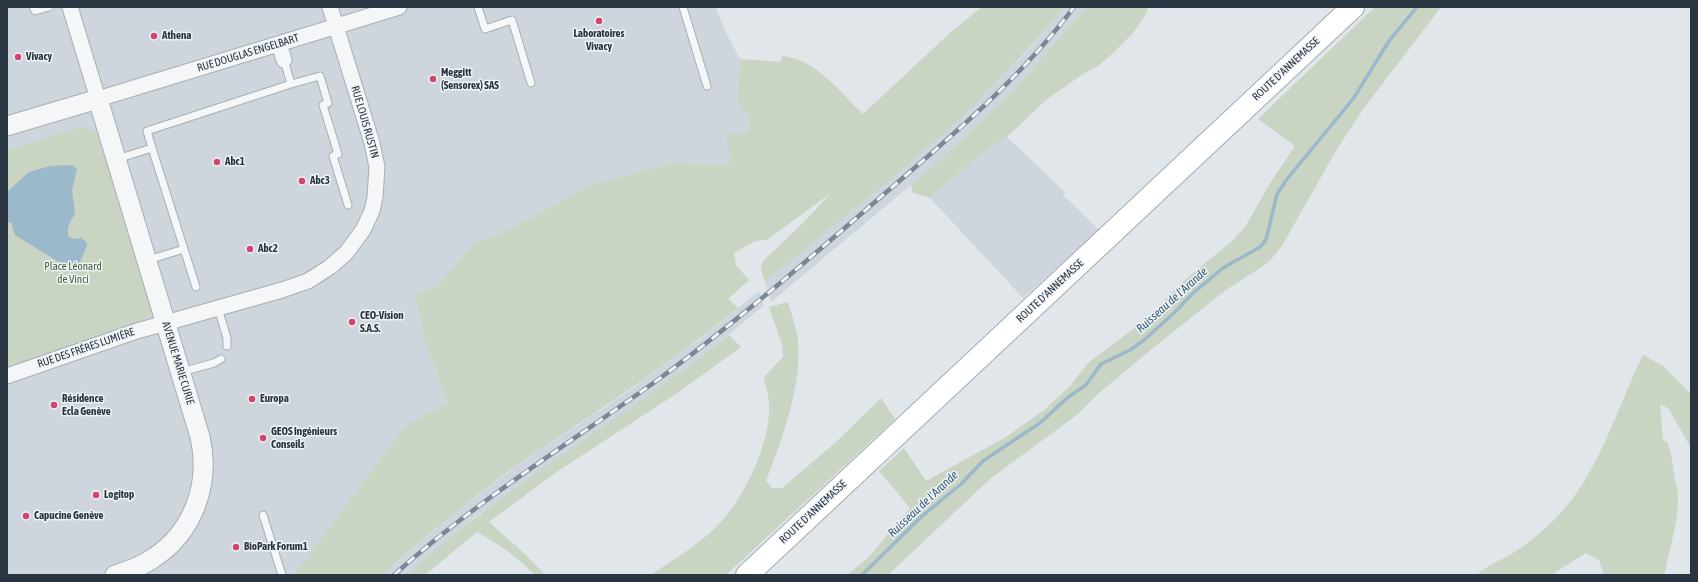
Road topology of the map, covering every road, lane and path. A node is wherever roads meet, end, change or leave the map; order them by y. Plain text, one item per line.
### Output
1 (33, 7) edge
2 (49, 7) edge
3 (70, 7) edge
4 (330, 7) edge
5 (399, 7) edge
6 (478, 7) edge
7 (683, 7) edge
8 (1353, 7) edge
9 (336, 26) junction
10 (279, 44) junction
11 (284, 60) joint
12 (531, 83) dead end
13 (291, 84) junction
14 (707, 86) dead end
15 (100, 107) junction
16 (7, 126) edge
17 (152, 148) junction
18 (117, 159) junction
19 (348, 205) dead end
20 (184, 249) junction
21 (147, 260) junction
22 (196, 287) dead end
23 (218, 308) junction
24 (166, 322) junction
25 (227, 346) dead end
26 (221, 359) dead end
27 (181, 372) junction
28 (7, 376) edge
29 (263, 515) dead end
30 (116, 575) edge
31 (282, 575) edge
32 (747, 575) edge

1 - 2 lane
3 - 15 street
4 - 9 street, RUE LOUIS RUSTIN
5 - 9 street, RUE DOUGLAS ENGELBART
6 - 12 lane
7 - 14 lane
8 - 32 main road, ROUTE D'ANNEMASSE
9 - 10 street, RUE DOUGLAS ENGELBART
9 - 23 street, RUE LOUIS RUSTIN
10 - 11 street
10 - 15 street, RUE DOUGLAS ENGELBART
11 - 13 lane
13 - 17 lane
13 - 19 lane
15 - 16 street
15 - 18 street, AVENUE MARIE CURIE
17 - 18 lane
17 - 20 lane
18 - 21 street, AVENUE MARIE CURIE
20 - 21 lane
20 - 22 lane
21 - 24 street, AVENUE MARIE CURIE
23 - 24 street, RUE LOUIS RUSTIN
23 - 25 lane
24 - 27 street, AVENUE MARIE CURIE
24 - 28 street, RUE DES FRÈRES LUMIÈRE
26 - 27 lane
27 - 30 street, AVENUE MARIE CURIE
29 - 31 lane

